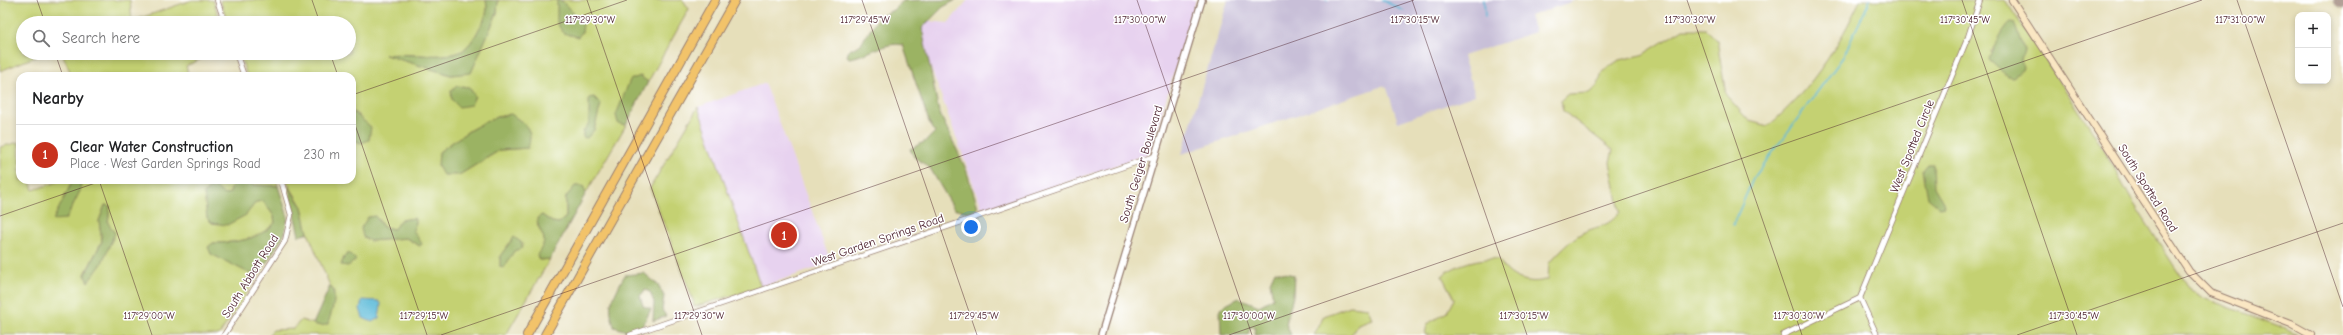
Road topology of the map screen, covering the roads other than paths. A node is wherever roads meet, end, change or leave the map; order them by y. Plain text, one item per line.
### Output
1 (217, 0) edge
2 (715, 0) edge
3 (735, 0) edge
4 (1202, 0) edge
5 (1980, 0) edge
6 (2012, 0) edge
7 (223, 16) edge
8 (238, 60) edge
9 (243, 72) edge
10 (1155, 156) junction
11 (282, 184) edge
12 (1860, 298) junction
13 (224, 335) edge
14 (527, 335) edge
15 (545, 335) edge
16 (630, 335) edge
17 (1101, 335) edge
18 (1783, 335) edge
19 (1877, 335) edge
20 (2311, 335) edge

1 - 7 street
2 - 14 highway
3 - 15 highway
4 - 10 street, South Geiger Boulevard
5 - 12 street, West Spotted Circle
6 - 20 main road, South Spotted Road
8 - 9 street
10 - 16 street, West Garden Springs Road
10 - 17 street, South Geiger Boulevard
11 - 13 street, South Abbott Road
12 - 18 street
12 - 19 street

